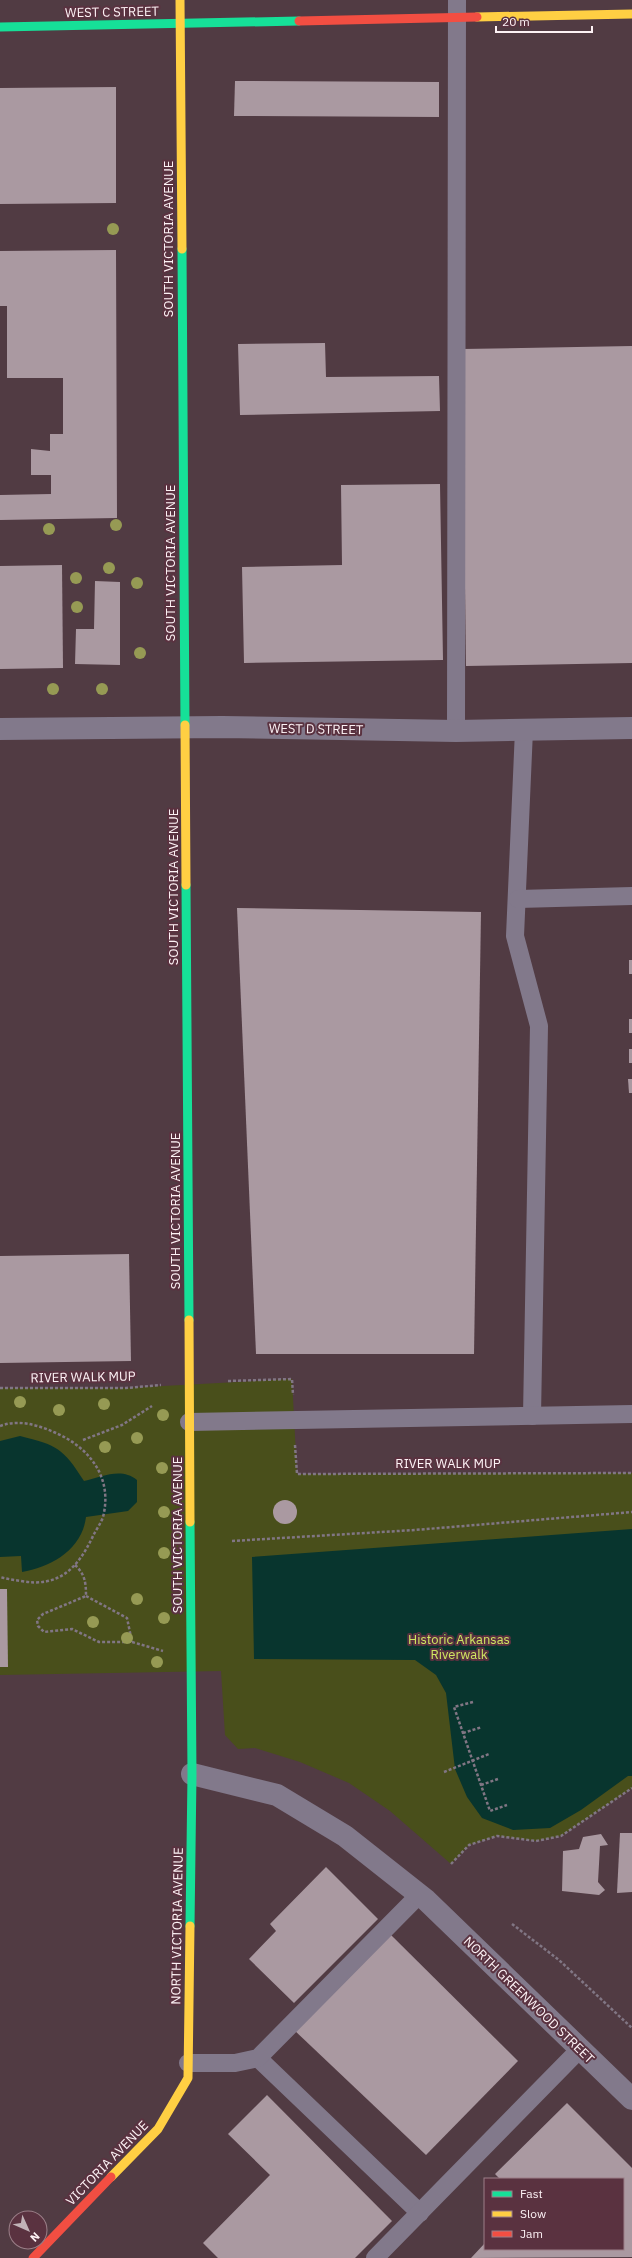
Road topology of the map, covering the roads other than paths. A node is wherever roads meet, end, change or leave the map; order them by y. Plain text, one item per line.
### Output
1 (180, 0) edge
2 (457, 0) edge
3 (632, 14) edge
4 (457, 18) junction
5 (180, 24) junction
6 (0, 27) edge
7 (185, 728) junction
8 (632, 728) edge
9 (0, 729) edge
10 (524, 730) junction
11 (456, 731) junction
12 (632, 896) edge
13 (518, 899) junction
14 (632, 1414) edge
15 (532, 1416) junction
16 (189, 1422) junction
17 (192, 1774) junction
18 (422, 1898) junction
19 (580, 2049) junction
20 (258, 2058) junction
21 (188, 2071) junction
22 (632, 2099) edge
23 (420, 2213) junction
24 (382, 2256) edge
25 (33, 2258) edge

1 - 5 street, SOUTH VICTORIA AVENUE
2 - 4 lane
3 - 4 street, WEST C STREET
4 - 5 street, WEST C STREET
4 - 11 lane
5 - 6 street, WEST C STREET
5 - 7 street, SOUTH VICTORIA AVENUE
7 - 9 street, WEST D STREET
7 - 11 street, WEST D STREET
7 - 16 street, SOUTH VICTORIA AVENUE
8 - 10 street, WEST D STREET
10 - 11 street, WEST D STREET
10 - 13 lane
12 - 13 lane
13 - 15 lane
14 - 15 lane
15 - 16 lane
16 - 17 street, SOUTH VICTORIA AVENUE
17 - 18 street, NORTH GREENWOOD STREET
17 - 21 street, NORTH VICTORIA AVENUE
18 - 19 street, NORTH GREENWOOD STREET
18 - 20 lane
19 - 22 street, NORTH GREENWOOD STREET
19 - 23 lane
20 - 21 lane
20 - 23 lane
21 - 25 street, VICTORIA AVENUE
23 - 24 lane

